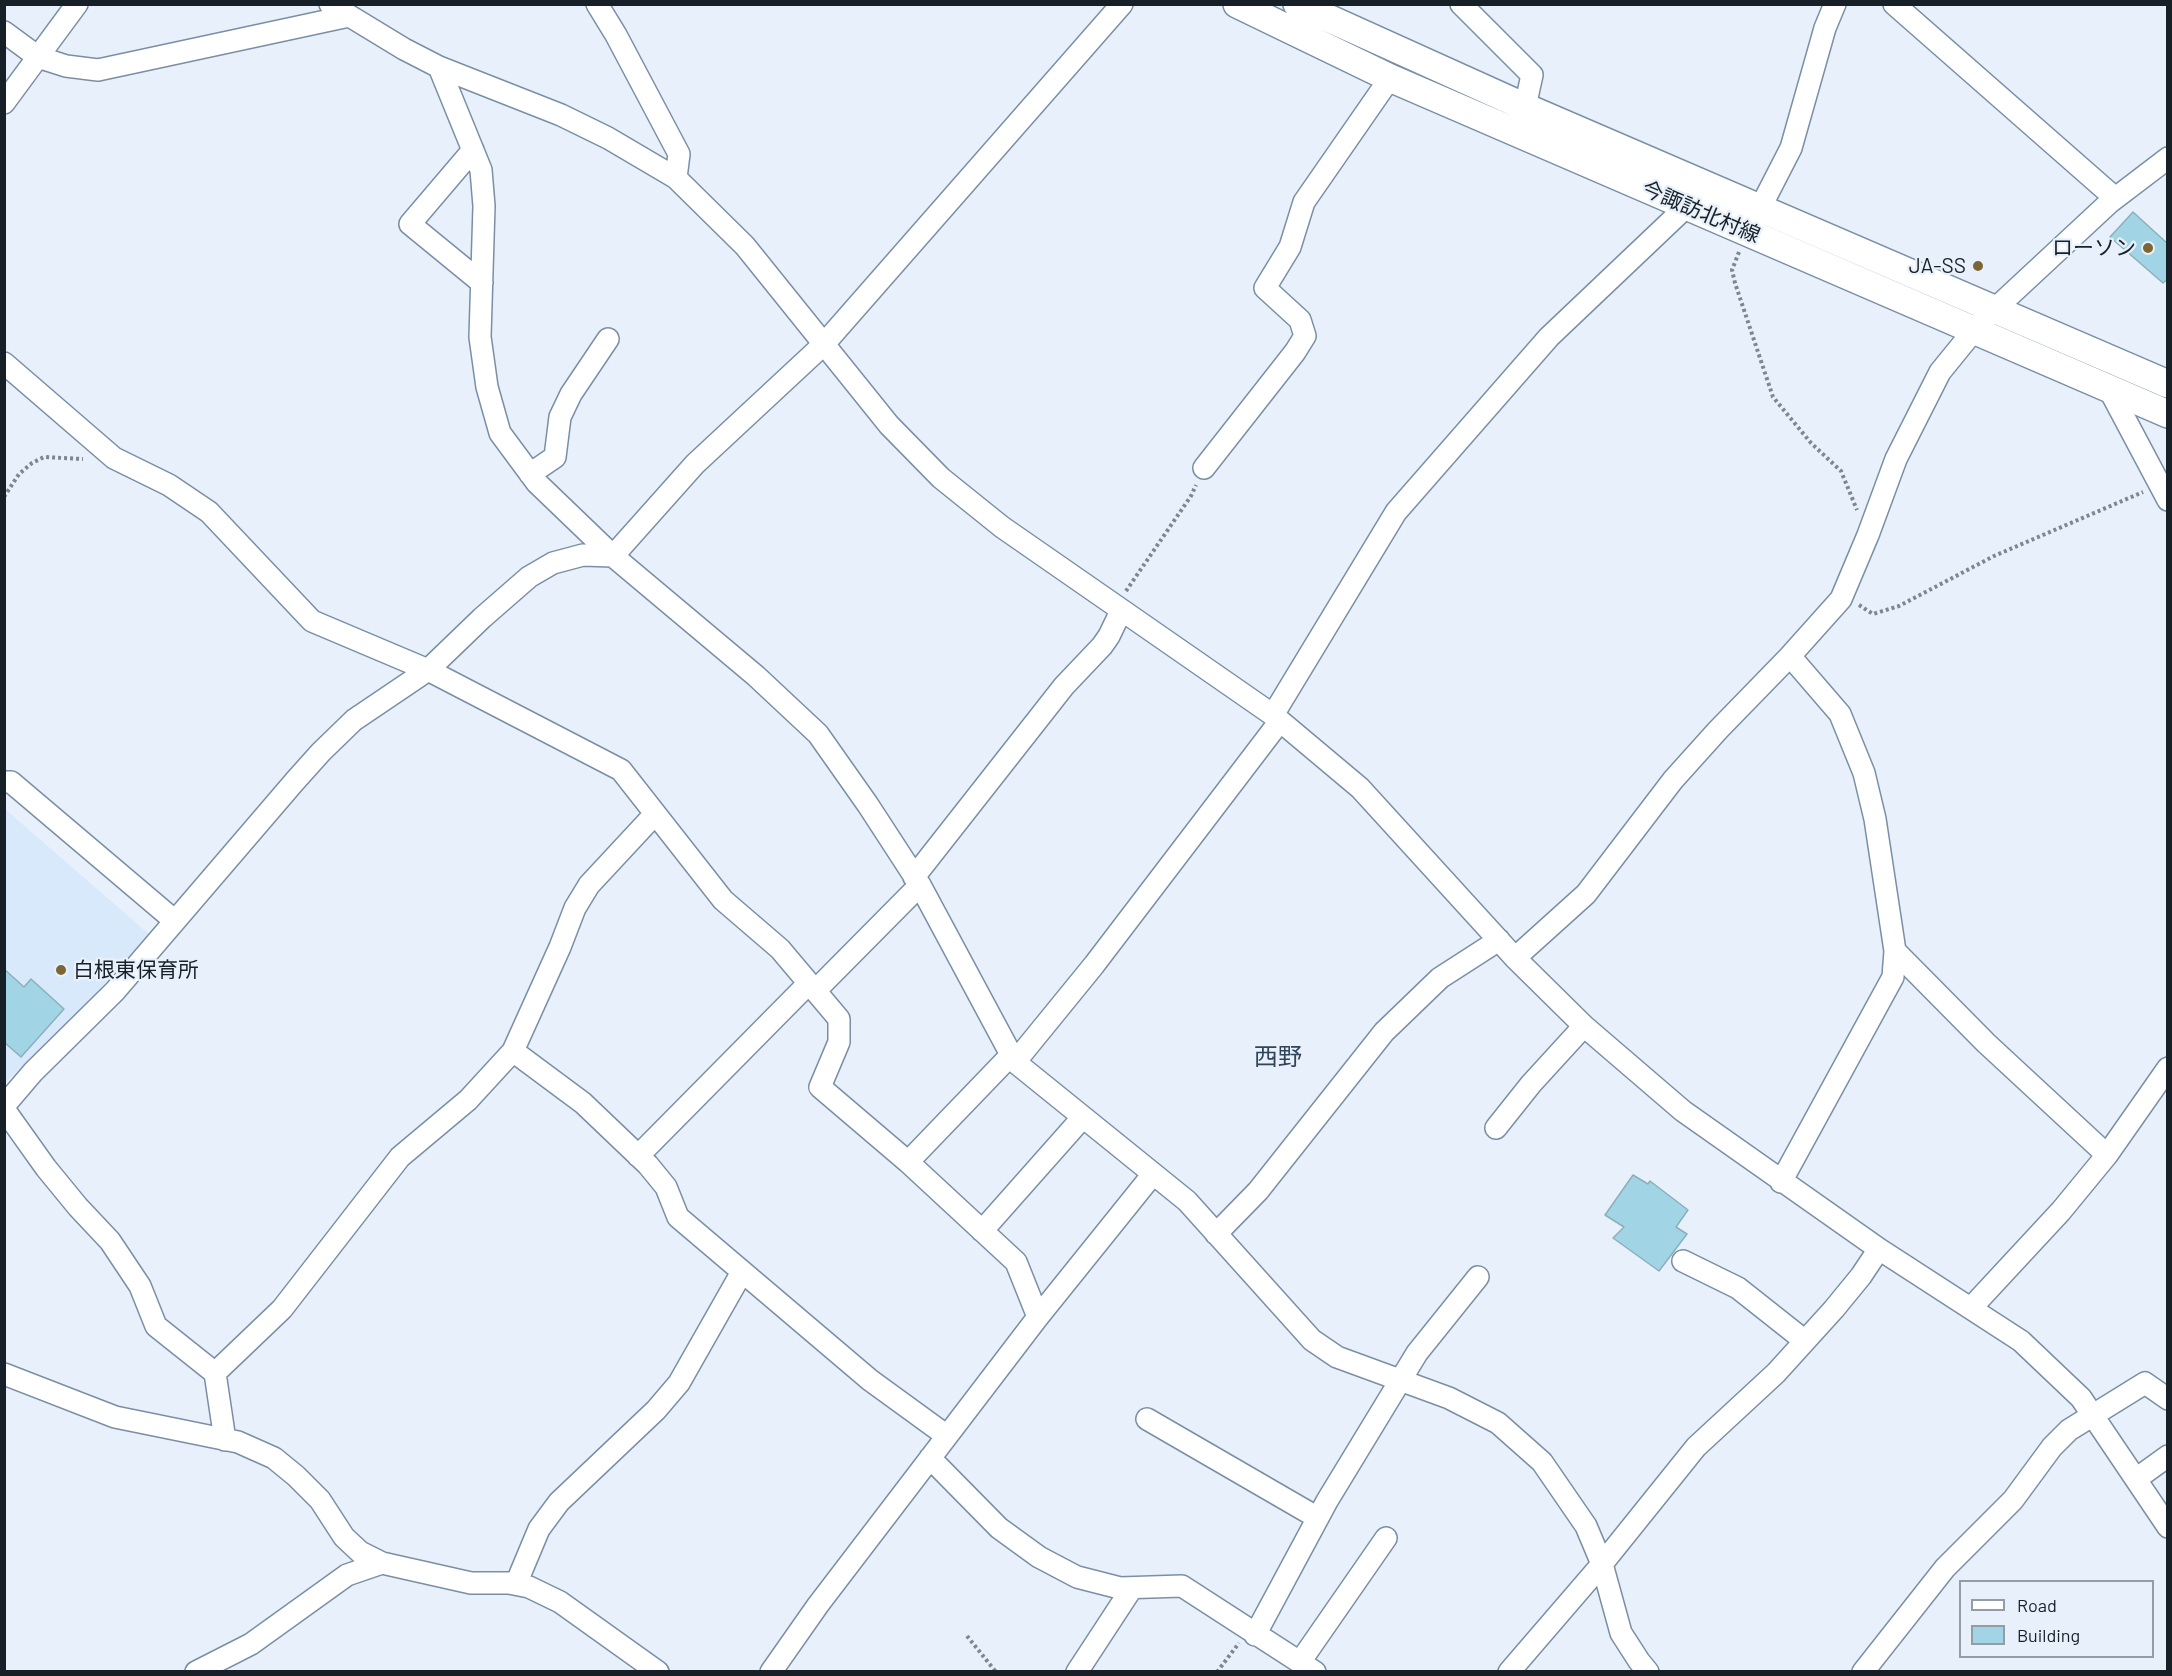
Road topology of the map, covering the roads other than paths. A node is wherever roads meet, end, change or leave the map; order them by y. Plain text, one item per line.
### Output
1 (76, 4) edge
2 (330, 4) edge
3 (597, 4) edge
4 (1122, 4) edge
5 (1237, 4) edge
6 (1298, 4) edge
7 (1461, 4) edge
8 (1835, 4) edge
9 (1894, 4) edge
10 (349, 16) junction
11 (4, 32) edge
12 (38, 57) junction
13 (439, 67) junction
14 (1390, 78) junction
15 (4, 103) edge
16 (1525, 107) junction
17 (473, 150) junction
18 (2168, 158) edge
19 (676, 178) junction
20 (2115, 198) junction
21 (1687, 206) junction
22 (1760, 208) junction
23 (1748, 232) junction
24 (482, 283) junction
25 (1995, 309) junction
26 (1975, 329) junction
27 (608, 339) dead end
28 (824, 344) junction
29 (4, 363) edge
30 (2168, 384) edge
31 (2109, 389) junction
32 (2168, 414) edge
33 (1204, 468) road end
34 (530, 474) junction
35 (2165, 489) edge
36 (613, 556) junction
37 (1118, 609) junction
38 (1790, 656) junction
39 (428, 670) junction
40 (1276, 718) junction
41 (4, 782) edge
42 (655, 814) junction
43 (917, 881) junction
44 (176, 921) junction
45 (1499, 940) junction
46 (1895, 951) junction
47 (1515, 958) junction
48 (812, 987) junction
49 (1584, 1026) junction
50 (513, 1052) junction
51 (1013, 1058) junction
52 (2168, 1068) edge
53 (2162, 1095) edge
54 (6, 1100) edge
55 (1083, 1117) junction
56 (1496, 1128) dead end
57 (2107, 1155) junction
58 (638, 1156) junction
59 (908, 1162) junction
60 (1153, 1174) junction
61 (1781, 1182) junction
62 (982, 1231) junction
63 (1216, 1234) junction
64 (1879, 1249) junction
65 (1683, 1261) dead end
66 (742, 1272) junction
67 (1478, 1278) dead end
68 (1971, 1308) junction
69 (1038, 1317) junction
70 (1805, 1341) junction
71 (215, 1373) junction
72 (4, 1374) edge
73 (1400, 1380) junction
74 (2168, 1399) edge
75 (2093, 1414) junction
76 (1147, 1419) dead end
77 (947, 1436) junction
78 (225, 1440) junction
79 (2168, 1456) edge
80 (930, 1458) junction
81 (2136, 1479) junction
82 (1318, 1518) junction
83 (2168, 1527) edge
84 (1386, 1538) dead end
85 (382, 1563) junction
86 (1602, 1564) junction
87 (516, 1584) junction
88 (1132, 1588) junction
89 (1252, 1632) junction
90 (1307, 1667) edge
91 (196, 1671) edge
92 (658, 1671) edge
93 (771, 1671) edge
94 (1077, 1671) edge
95 (1509, 1671) edge
96 (1648, 1671) edge
97 (1863, 1671) edge

1 - 12 street
2 - 10 street
3 - 19 street
4 - 28 street
5 - 14 main road, 今諏訪北村線
6 - 16 main road, 今諏訪北村線
7 - 16 street
8 - 22 street
9 - 20 street
10 - 12 street
10 - 13 street
11 - 12 street
12 - 15 street
13 - 17 street
13 - 19 street
14 - 21 main road, 今諏訪北村線
14 - 33 street
16 - 22 main road, 今諏訪北村線
17 - 24 street
17 - 24 street
18 - 20 street
19 - 28 street
20 - 25 street
21 - 23 main road, 今諏訪北村線
21 - 40 street
22 - 23 street
22 - 25 main road, 今諏訪北村線
23 - 26 main road, 今諏訪北村線
24 - 34 street
25 - 26 street
25 - 30 main road, 今諏訪北村線
26 - 31 main road, 今諏訪北村線
26 - 38 street
27 - 34 street
28 - 36 street
28 - 37 street
29 - 39 street
31 - 32 main road, 今諏訪北村線
31 - 35 street
34 - 36 street
36 - 39 street
36 - 43 street
37 - 40 street
37 - 43 street
38 - 46 street
38 - 47 street
39 - 42 street
39 - 44 street
40 - 45 street
40 - 51 street
41 - 44 street
42 - 48 street
42 - 50 street
43 - 48 street
43 - 51 street
44 - 54 street
45 - 47 street
45 - 63 street
46 - 57 street
46 - 61 street
47 - 49 street
48 - 58 street
48 - 59 street
49 - 56 street
49 - 61 street
50 - 58 street
50 - 71 street
51 - 55 street
51 - 59 street
52 - 53 street
53 - 57 street
54 - 71 street
55 - 60 street
55 - 62 street
57 - 68 street
58 - 66 street
59 - 62 street
60 - 63 street
60 - 69 street
61 - 64 street
62 - 69 street
63 - 73 street
64 - 68 street
64 - 70 street
65 - 70 street
66 - 77 street
66 - 87 street
67 - 73 street
68 - 75 street
69 - 77 street
70 - 86 street
71 - 78 street
72 - 78 street
73 - 82 street
73 - 86 street
74 - 75 street
75 - 81 street
75 - 97 street
76 - 82 street
77 - 80 street
78 - 85 street
79 - 81 street
80 - 88 street
80 - 93 street
81 - 83 street
82 - 89 street
84 - 90 street
85 - 87 street
85 - 91 street
86 - 95 street
86 - 96 street
87 - 92 street
88 - 89 street
88 - 94 street
89 - 90 street

